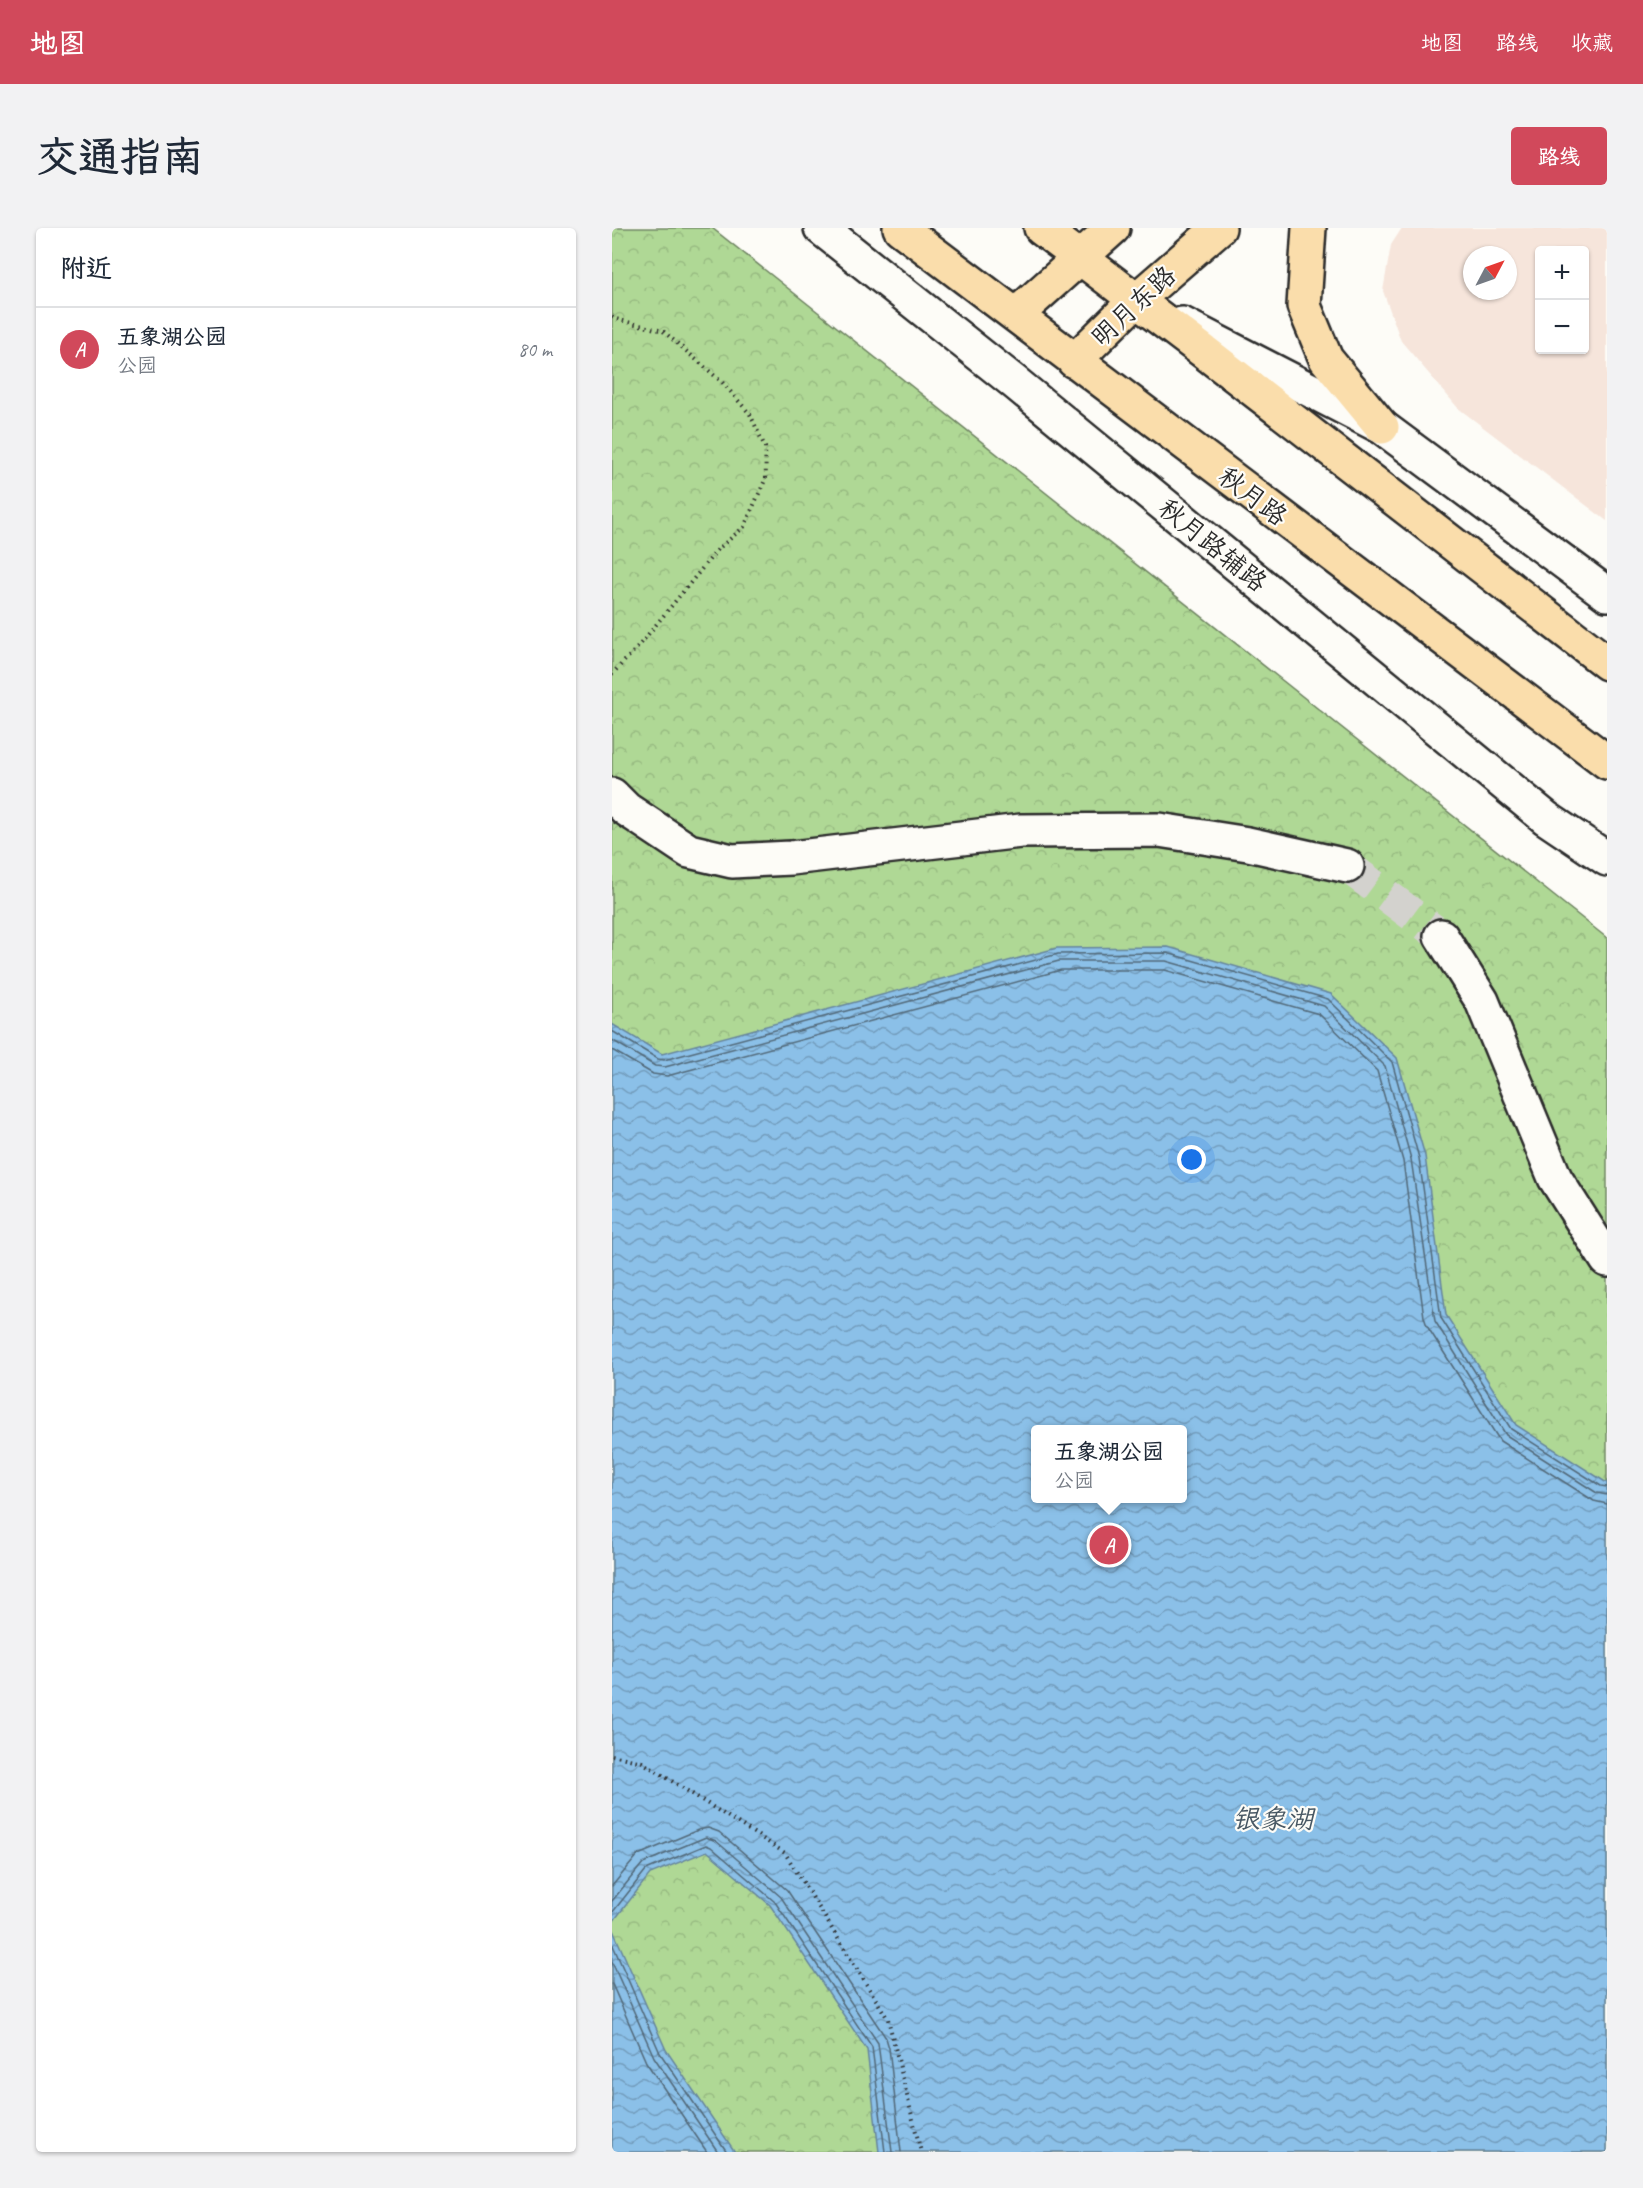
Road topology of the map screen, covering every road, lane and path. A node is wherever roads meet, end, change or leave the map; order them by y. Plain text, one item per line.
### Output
1 (821, 228) edge
2 (900, 228) edge
3 (1041, 228) edge
4 (1113, 228) edge
5 (1220, 228) edge
6 (1309, 228) edge
7 (1079, 258) junction
8 (1136, 300) junction
9 (1016, 315) junction
10 (612, 316) edge
11 (1074, 361) junction
12 (1382, 427) junction
13 (1607, 594) edge
14 (1607, 663) edge
15 (612, 674) edge
16 (1607, 762) edge
17 (612, 795) edge
18 (1607, 859) edge
19 (1347, 866) tunnel mouth
20 (1441, 936) tunnel mouth
21 (1607, 1260) edge
22 (612, 1755) edge
23 (921, 2152) edge

1 - 18 street, 秋月路辅路
2 - 9 main road, 秋月路
3 - 7 main road
4 - 7 main road
5 - 8 main road, 明月东路
6 - 12 main road
7 - 8 main road
7 - 9 main road
8 - 11 main road, 明月东路
8 - 12 street
8 - 14 main road
9 - 11 main road, 秋月路
10 - 15 path
11 - 16 main road, 秋月路
12 - 13 street
17 - 19 street
20 - 21 street
22 - 23 path

